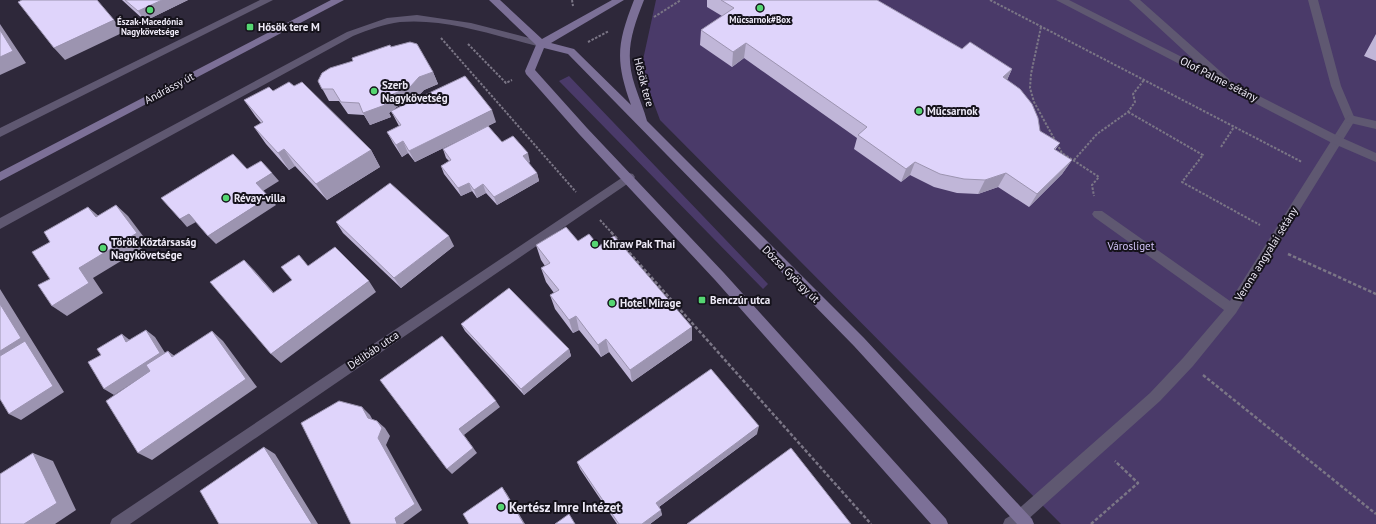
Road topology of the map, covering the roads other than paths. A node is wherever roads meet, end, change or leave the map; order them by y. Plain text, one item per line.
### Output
1 (268, 0) edge
2 (338, 0) edge
3 (494, 0) edge
4 (619, 0) edge
5 (639, 0) edge
6 (1061, 0) edge
7 (1134, 0) edge
8 (1313, 0) edge
9 (541, 44) junction
10 (1224, 82) junction
11 (1350, 119) junction
12 (643, 124) junction
13 (1376, 125) edge
14 (0, 134) edge
15 (1336, 140) junction
16 (1376, 158) edge
17 (0, 177) edge
18 (629, 177) junction
19 (1098, 214) road end
20 (0, 224) edge
21 (1232, 309) junction
22 (1019, 522) edge
23 (117, 524) edge
24 (941, 524) edge

1 - 14 street
2 - 17 main road, Andrássy út
3 - 9 main road
4 - 9 main road
5 - 12 main road, Hősök tere
6 - 10 street, Olof Palme sétány
7 - 10 street
8 - 11 street
9 - 12 main road, Dózsa György út
9 - 18 main road
9 - 20 street
10 - 15 street, Olof Palme sétány
11 - 13 street
11 - 15 street, Verona angyalai sétány
12 - 22 main road, Dózsa György út
15 - 16 street, Olof Palme sétány
15 - 21 street, Verona angyalai sétány
18 - 23 street, Délibáb utca
18 - 24 main road
19 - 21 street
21 - 22 street, Verona angyalai sétány

